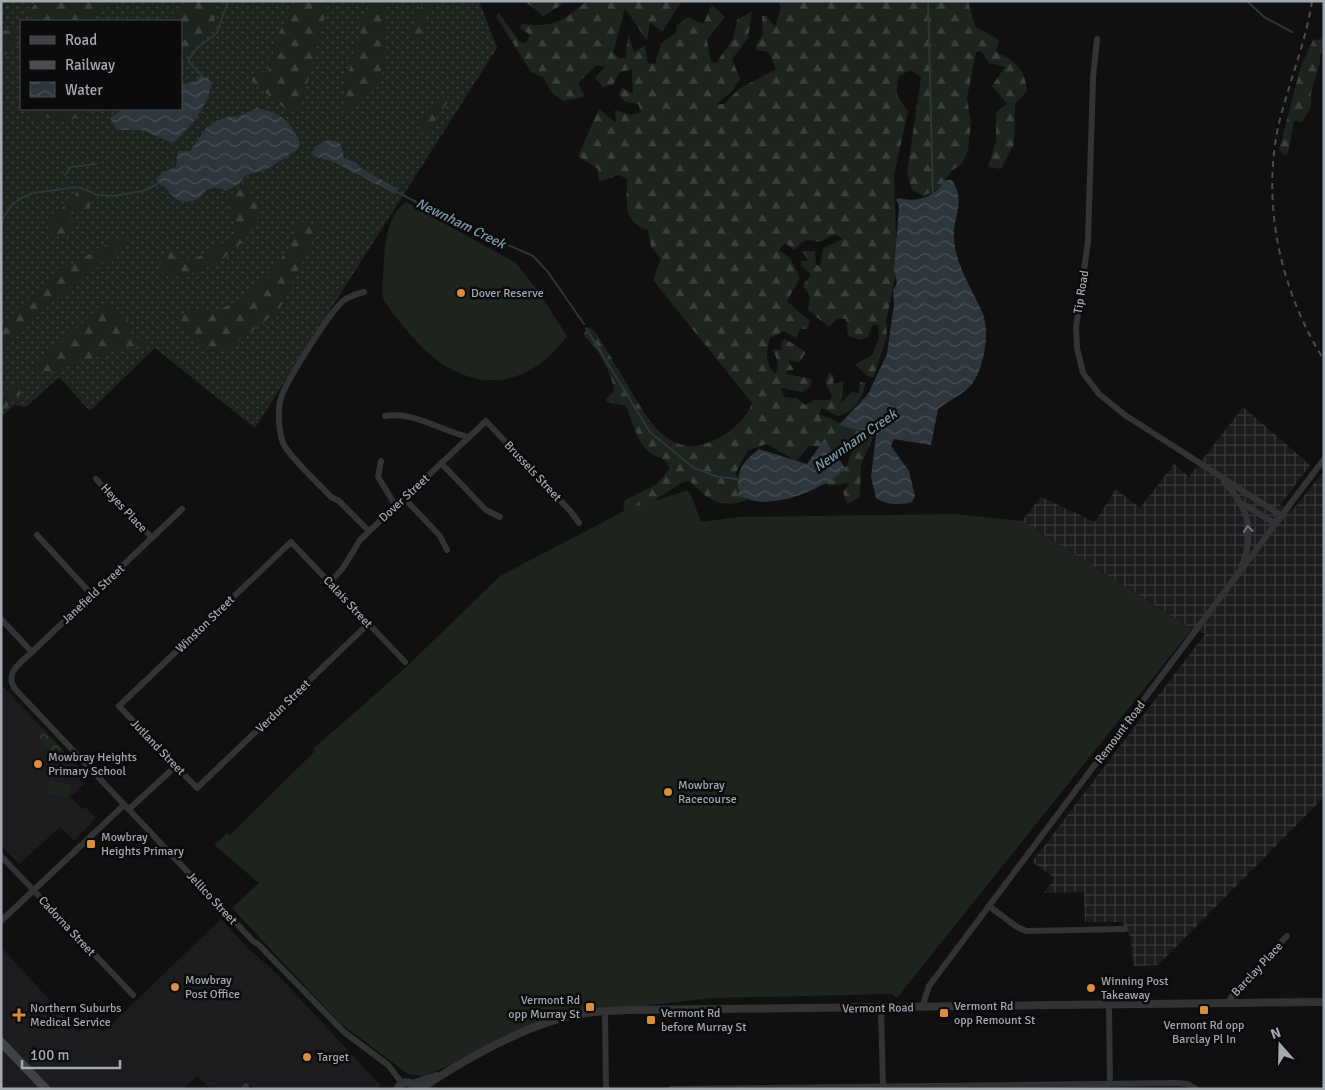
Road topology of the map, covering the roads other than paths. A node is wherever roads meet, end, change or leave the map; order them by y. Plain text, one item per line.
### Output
1 (1097, 39) dead end
2 (364, 292) dead end
3 (384, 416) dead end
4 (486, 421) joint
5 (469, 437) junction
6 (1324, 459) edge
7 (381, 461) dead end
8 (441, 463) junction
9 (1218, 476) junction
10 (96, 478) dead end
11 (1252, 496) junction
12 (404, 498) junction
13 (1244, 505) junction
14 (396, 506) junction
15 (182, 509) dead end
16 (500, 516) dead end
17 (1282, 516) junction
18 (579, 523) dead end
19 (1276, 524) junction
20 (369, 531) junction
21 (37, 535) dead end
22 (152, 538) junction
23 (291, 542) joint
24 (447, 550) dead end
25 (1238, 575) junction
26 (330, 582) junction
27 (92, 595) junction
28 (1, 620) edge
29 (368, 624) junction
30 (32, 652) junction
31 (405, 662) dead end
32 (10, 681) joint
33 (119, 706) joint
34 (176, 766) junction
35 (197, 788) joint
36 (126, 807) junction
37 (1, 856) edge
38 (34, 890) junction
39 (989, 906) junction
40 (1, 921) edge
41 (1125, 929) dead end
42 (1288, 936) dead end
43 (133, 995) dead end
44 (1324, 1002) edge
45 (1228, 1003) junction
46 (1109, 1005) junction
47 (882, 1007) junction
48 (922, 1008) junction
49 (605, 1011) junction
50 (3, 1047) edge
51 (445, 1073) junction
52 (1110, 1083) junction
53 (399, 1086) edge
54 (414, 1086) edge
55 (1099, 1086) edge
56 (883, 1088) edge
57 (46, 1089) edge
58 (421, 1089) edge
59 (606, 1089) edge
60 (671, 1089) edge
61 (1196, 1089) edge

1 - 9 street, Tip Road
2 - 20 street
3 - 5 street
4 - 5 street, Dover Street
4 - 18 street, Brussels Street
5 - 8 street, Dover Street
6 - 17 street, Remount Road
7 - 14 street
8 - 12 street, Dover Street
8 - 16 street
9 - 11 street, Tip Road
9 - 13 street, Tip Road
10 - 22 street, Heyes Place
11 - 13 street
11 - 17 street, Tip Road
12 - 14 street, Dover Street
12 - 24 street
13 - 19 street, Tip Road
25 -> 13 street
14 - 20 street, Dover Street
15 - 22 street, Janefield Street
17 - 19 street, Remount Road
19 - 25 street, Remount Road
20 - 26 street, Dover Street
21 - 27 street
22 - 27 street, Janefield Street
23 - 26 street, Calais Street
23 - 33 street, Winston Street
25 - 39 street, Remount Road
26 - 29 street, Calais Street
27 - 30 street, Janefield Street
28 - 30 street
29 - 31 street, Calais Street
29 - 35 street, Verdun Street
30 - 32 street, Janefield Street
32 - 36 street, Jellico Street
33 - 34 street, Jutland Street
34 - 35 street, Jutland Street
34 - 36 street
36 - 38 street
36 - 53 street, Jellico Street
37 - 38 street, Cadorna Street
38 - 40 street
38 - 43 street, Cadorna Street
39 - 41 street
39 - 48 street, Remount Road
42 - 45 street, Barclay Place
44 - 45 street, Vermont Road
45 - 46 street, Vermont Road
46 - 48 street, Vermont Road
46 - 52 street
47 - 48 street, Vermont Road
47 - 49 street, Vermont Road
47 - 56 street
49 - 51 street, Vermont Road
49 - 59 street
50 - 57 main road
51 - 54 street, Vermont Road
51 - 58 street, Vermont Road
52 - 55 street
52 - 61 street
53 - 54 street, Vermont Road
55 - 56 street
56 - 60 street

